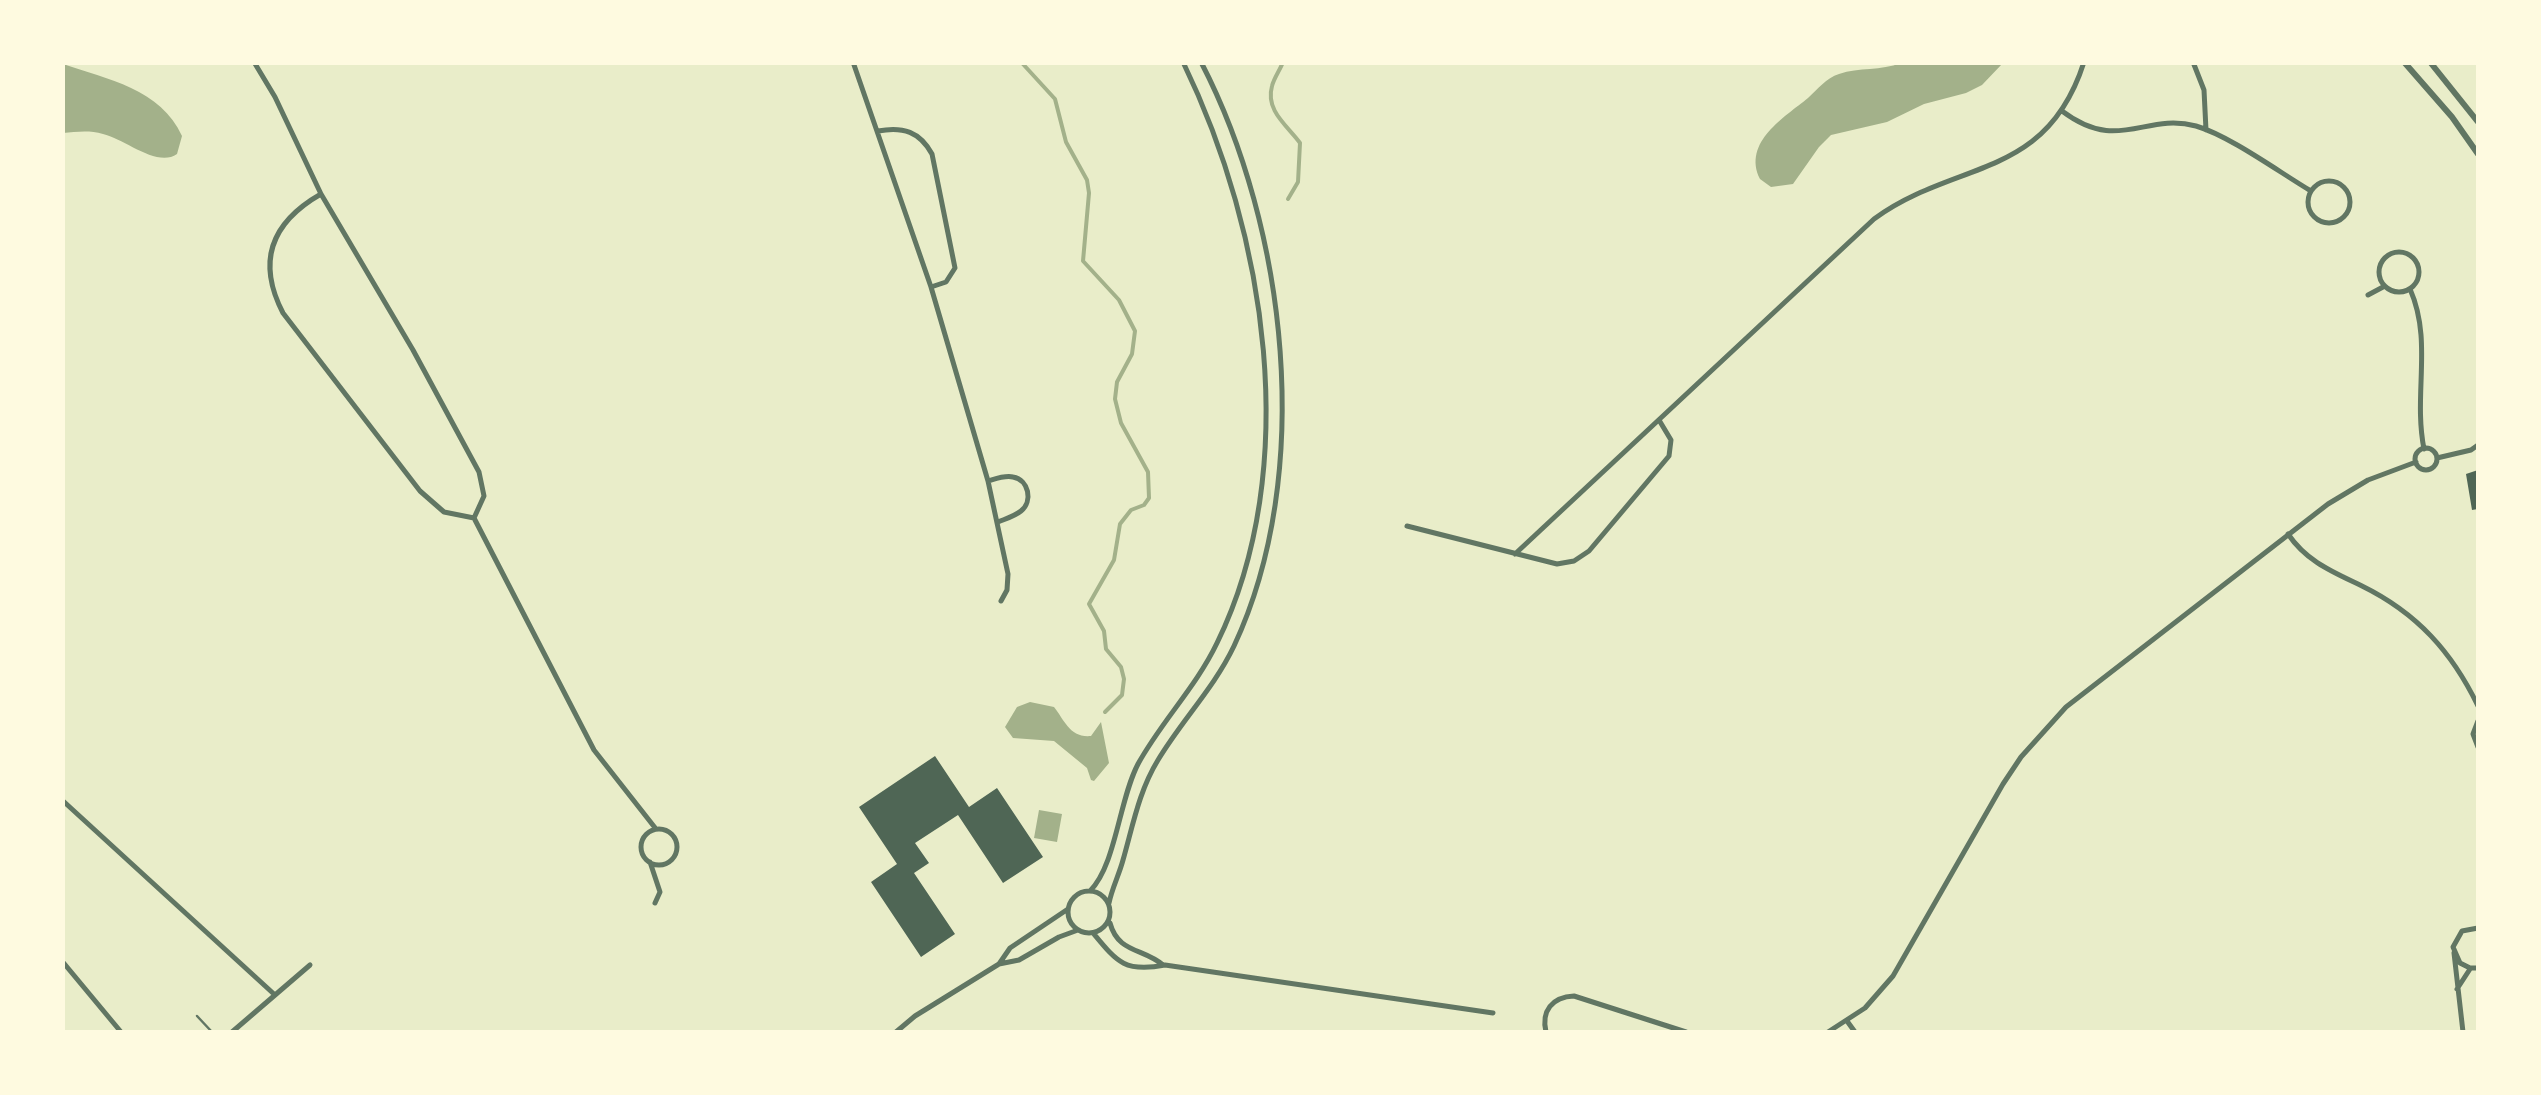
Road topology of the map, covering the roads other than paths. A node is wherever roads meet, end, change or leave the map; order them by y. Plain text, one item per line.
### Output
1 (254, 62) edge
2 (853, 62) edge
3 (1183, 62) edge
4 (1200, 62) edge
5 (2084, 62) edge
6 (2193, 62) edge
7 (2404, 62) edge
8 (2430, 62) edge
9 (2062, 111) junction
10 (2478, 122) edge
11 (878, 130) junction
12 (2206, 130) junction
13 (2478, 154) edge
14 (2311, 191) junction
15 (321, 194) junction
16 (2384, 286) junction
17 (931, 287) junction
18 (2410, 290) junction
19 (2368, 295) dead end
20 (1659, 420) junction
21 (1263, 446) junction
22 (1279, 447) junction
23 (2424, 448) junction
24 (2476, 449) edge
25 (2437, 458) junction
26 (2416, 462) junction
27 (988, 481) junction
28 (474, 518) junction
29 (998, 522) junction
30 (1407, 526) dead end
31 (2288, 534) junction
32 (1514, 554) junction
33 (1001, 601) dead end
34 (2478, 706) edge
35 (2478, 720) edge
36 (2478, 747) edge
37 (62, 800) edge
38 (656, 829) junction
39 (650, 862) junction
40 (1090, 891) junction
41 (655, 903) dead end
42 (1109, 904) junction
43 (1068, 909) junction
44 (1109, 920) junction
45 (2478, 928) edge
46 (1078, 930) junction
47 (1093, 933) junction
48 (1124, 946) junction
49 (1134, 952) junction
50 (2454, 953) junction
51 (1114, 958) junction
52 (62, 961) edge
53 (998, 964) junction
54 (1163, 964) junction
55 (310, 965) dead end
56 (1132, 967) junction
57 (2470, 968) junction
58 (2478, 968) edge
59 (2456, 992) junction
60 (275, 995) junction
61 (1493, 1013) dead end
62 (197, 1016) dead end
63 (1847, 1021) junction
64 (121, 1032) edge
65 (212, 1032) edge
66 (232, 1032) edge
67 (896, 1032) edge
68 (1546, 1032) edge
69 (1686, 1032) edge
70 (1828, 1032) edge
71 (1855, 1032) edge
72 (2463, 1032) edge

1 - 15 street
2 - 11 street
3 - 21 street
4 - 22 street
5 - 9 street
6 - 12 street
7 - 13 street
8 - 10 street
9 - 12 street
9 - 20 street
11 - 17 street
11 - 17 street
12 - 14 street
14 - 14 street
15 - 28 street
15 - 28 street
16 - 18 street
16 - 18 street
16 - 19 street
17 - 27 street
18 - 23 street
20 - 32 street
20 - 32 street
21 - 22 street
21 - 40 street
22 - 42 street
23 - 25 street
23 - 26 street
24 - 25 street
25 - 26 street
26 - 31 street
27 - 29 street
27 - 29 street
28 - 38 street
29 - 33 street
30 - 32 street
31 - 34 street
31 - 63 street
35 - 36 street
37 - 60 street
38 - 39 street
38 - 39 street
39 - 41 street
40 - 42 street
40 - 43 street
42 - 44 street
43 - 46 street
43 - 53 street
44 - 47 street
44 - 48 street
45 - 50 street
46 - 47 street
46 - 53 street
47 - 51 street
48 - 49 street
48 - 51 street
49 - 54 street
49 - 56 street
50 - 57 street
50 - 59 street
51 - 56 street
52 - 64 street
53 - 67 street
54 - 56 street
54 - 61 street
55 - 60 street
57 - 58 street
57 - 59 street
59 - 72 street
60 - 66 street
62 - 65 lane
63 - 70 street
63 - 71 street
68 - 69 street

